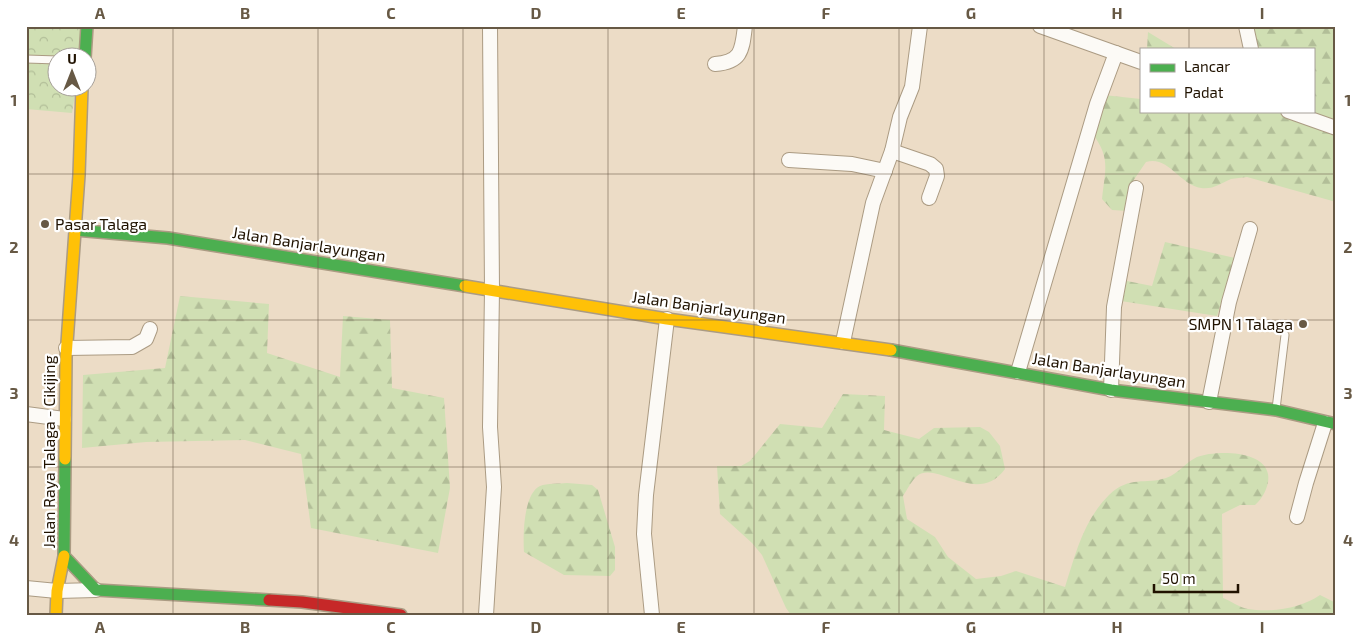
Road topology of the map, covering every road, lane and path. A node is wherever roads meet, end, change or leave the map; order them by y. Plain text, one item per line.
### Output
1 (87, 26) edge
2 (490, 26) edge
3 (745, 26) edge
4 (920, 26) edge
5 (1040, 26) edge
6 (1246, 26) edge
7 (86, 48) edge
8 (1251, 48) edge
9 (1116, 53) junction
10 (26, 59) edge
11 (48, 60) edge
12 (1140, 62) edge
13 (715, 64) dead end
14 (82, 98) edge
15 (1291, 112) edge
16 (1336, 128) edge
17 (892, 150) junction
18 (789, 160) dead end
19 (885, 171) junction
20 (1136, 188) dead end
21 (929, 198) dead end
22 (1250, 229) dead end
23 (75, 230) junction
24 (492, 290) junction
25 (667, 319) junction
26 (150, 329) dead end
27 (1285, 334) dead end
28 (843, 342) junction
29 (66, 348) junction
30 (1018, 372) junction
31 (1112, 390) junction
32 (1209, 402) junction
33 (1276, 410) junction
34 (26, 414) edge
35 (64, 419) junction
36 (1331, 423) edge
37 (1297, 517) dead end
38 (64, 556) junction
39 (26, 588) edge
40 (96, 590) junction
41 (57, 591) junction
42 (56, 615) edge
43 (401, 615) edge
44 (486, 615) edge
45 (652, 615) edge

1 - 7 street
2 - 24 street
3 - 13 street
4 - 17 street
5 - 9 street
6 - 8 street
9 - 12 street
9 - 30 street
10 - 11 lane
14 - 23 street, Jalan Raya Talaga - Cikijing
15 - 16 street
17 - 19 street
17 - 21 street
18 - 19 street
19 - 28 street
20 - 31 street
22 - 32 street
23 - 24 street, Jalan Banjarlayungan
23 - 29 street, Jalan Raya Talaga - Cikijing
24 - 25 street, Jalan Banjarlayungan
24 - 44 street
25 - 28 street, Jalan Banjarlayungan
25 - 45 street
26 - 29 street
27 - 33 lane
28 - 30 street, Jalan Banjarlayungan
29 - 35 street, Jalan Raya Talaga - Cikijing
30 - 31 street, Jalan Banjarlayungan
31 - 32 street, Jalan Banjarlayungan
32 - 33 street, Jalan Banjarlayungan
33 - 36 street, Jalan Banjarlayungan
34 - 35 street
35 - 38 street, Jalan Raya Talaga - Cikijing
36 - 37 street
38 - 40 street, Jalan Raya Talaga - Cikijing
38 - 41 street
39 - 41 street
40 - 41 street
40 - 43 street
41 - 42 street

